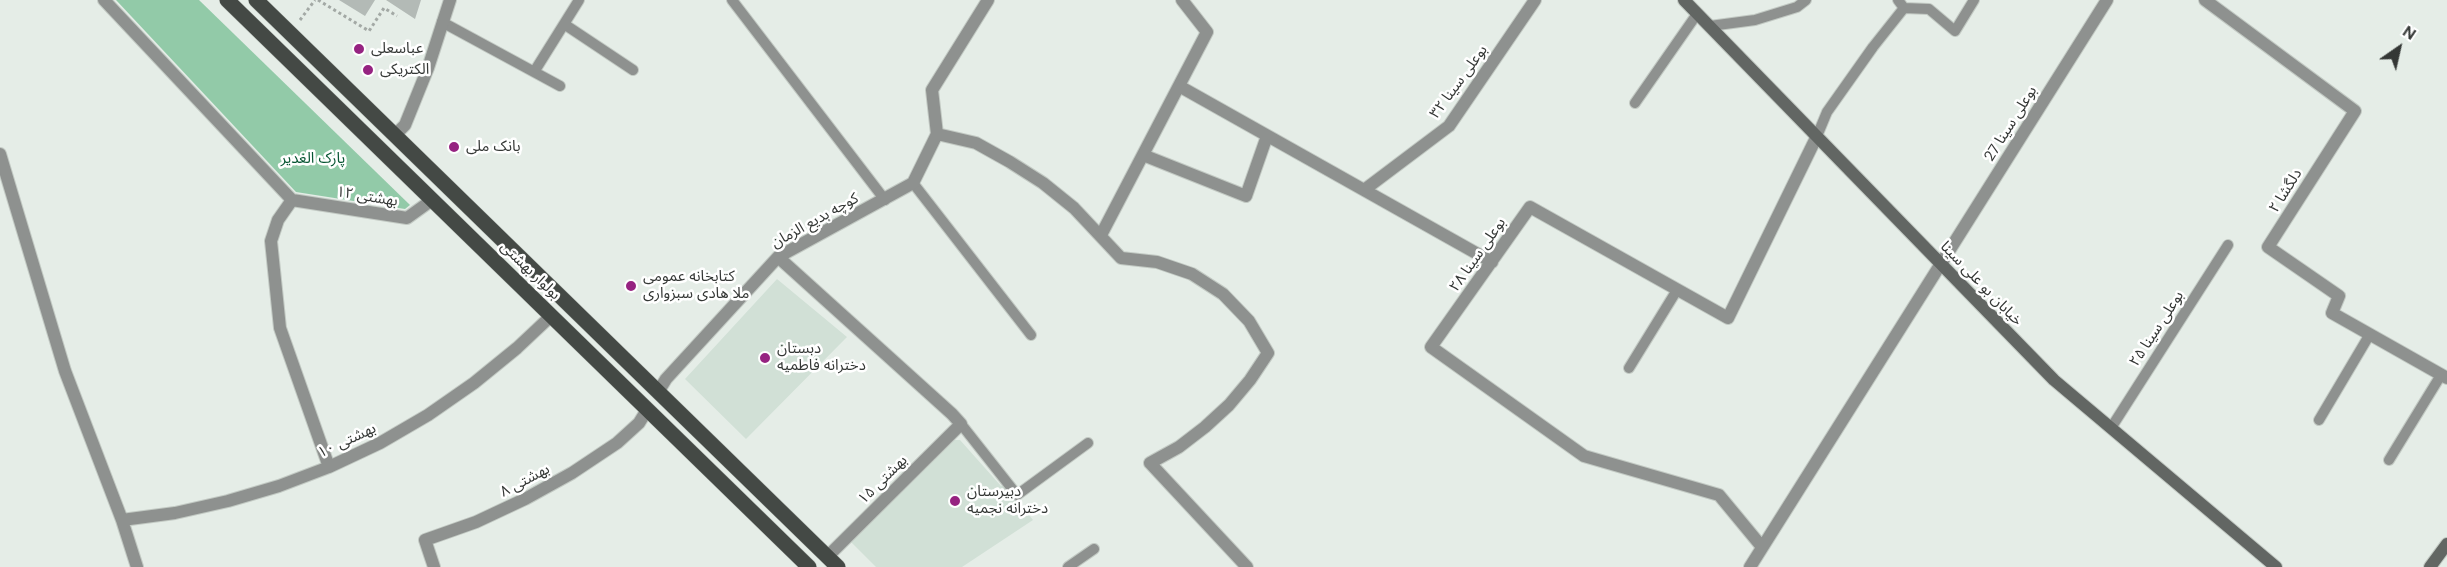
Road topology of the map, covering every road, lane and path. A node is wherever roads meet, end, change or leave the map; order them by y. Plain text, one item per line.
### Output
1 (104, 0) edge
2 (227, 0) edge
3 (256, 0) edge
4 (316, 0) edge
5 (450, 0) edge
6 (579, 0) edge
7 (732, 0) edge
8 (988, 0) edge
9 (1182, 0) edge
10 (1535, 0) edge
11 (1684, 0) edge
12 (1806, 0) edge
13 (1974, 0) edge
14 (2107, 0) edge
15 (2205, 0) edge
16 (1901, 4) edge
17 (1697, 14) junction
18 (397, 16) dead end
19 (299, 22) dead end
20 (442, 22) junction
21 (564, 24) junction
22 (1710, 26) junction
23 (633, 70) dead end
24 (534, 72) junction
25 (560, 86) dead end
26 (1179, 86) junction
27 (1635, 103) dead end
28 (937, 134) junction
29 (395, 135) junction
30 (1267, 136) junction
31 (1817, 136) junction
32 (0, 154) edge
33 (1143, 154) junction
34 (913, 183) junction
35 (1364, 190) junction
36 (292, 200) junction
37 (432, 200) junction
38 (885, 200) junction
39 (1101, 235) junction
40 (2228, 245) dead end
41 (778, 257) junction
42 (1492, 262) junction
43 (1941, 264) junction
44 (1677, 290) junction
45 (550, 316) junction
46 (2370, 334) junction
47 (1031, 335) dead end
48 (1629, 368) dead end
49 (2444, 377) edge
50 (658, 392) junction
51 (647, 410) junction
52 (2319, 420) dead end
53 (961, 424) junction
54 (2111, 428) junction
55 (1088, 443) dead end
56 (2389, 460) dead end
57 (329, 467) junction
58 (122, 520) junction
59 (2447, 544) edge
60 (1762, 547) junction
61 (1094, 549) dead end
62 (832, 562) edge
63 (136, 567) edge
64 (434, 567) edge
65 (809, 567) edge
66 (1068, 567) edge
67 (1247, 567) edge
68 (1750, 567) edge
69 (2276, 567) edge
70 (2430, 567) edge

1 - 36 street
2 - 37 main road, بولوار بهشتی
3 - 29 main road, بولوار بهشتی
4 - 18 path
4 - 19 path
5 - 20 street
6 - 21 lane
7 - 38 lane
8 - 28 street
9 - 26 street
10 - 35 street, بوعلی سینا ۳۲
11 - 17 main road, خیابان بو علی سینا
12 - 22 lane
13 - 16 lane
14 - 43 street, بوعلی سینا 27
15 - 46 street, دلگشا ۲
16 - 31 lane
17 - 22 main road, خیابان بو علی سینا
17 - 27 lane
20 - 24 lane
20 - 29 street
21 - 23 lane
21 - 24 lane
22 - 31 main road, خیابان بو علی سینا
24 - 25 lane
26 - 30 street
26 - 33 street
28 - 34 street
28 - 39 street
29 - 50 main road, بولوار بهشتی
30 - 33 street
30 - 35 street
31 - 43 main road, خیابان بو علی سینا
31 - 44 street, بوعلی سینا ۲۸
32 - 58 street
33 - 39 street
34 - 38 street, کوچه بدیع الزمان
34 - 47 lane
35 - 42 street
36 - 37 street, بهشتی ۱۲
36 - 57 street
37 - 45 main road, بولوار بهشتی
38 - 41 street, کوچه بدیع الزمان
39 - 67 street
40 - 54 lane, بوعلی سینا ۲۵
41 - 50 street, کوچه بدیع الزمان
41 - 53 street
42 - 44 street, بوعلی سینا ۲۸
42 - 60 street, بوعلی سینا ۲۸
43 - 54 main road, خیابان بو علی سینا
43 - 60 street, بوعلی سینا 27
44 - 48 lane
45 - 51 main road, بولوار بهشتی
45 - 57 street, بهشتی ۱۰
46 - 49 street, دلگشا ۲
46 - 52 lane
49 - 56 lane
50 - 62 main road, بولوار بهشتی
51 - 64 street, بهشتی ۸
51 - 65 main road, بولوار بهشتی
53 - 55 lane
53 - 62 street, بهشتی ۱۵
54 - 69 main road, خیابان بو علی سینا
57 - 58 street, بهشتی ۱۰
58 - 63 street
59 - 70 main road
60 - 68 street, بوعلی سینا 27
61 - 66 lane

